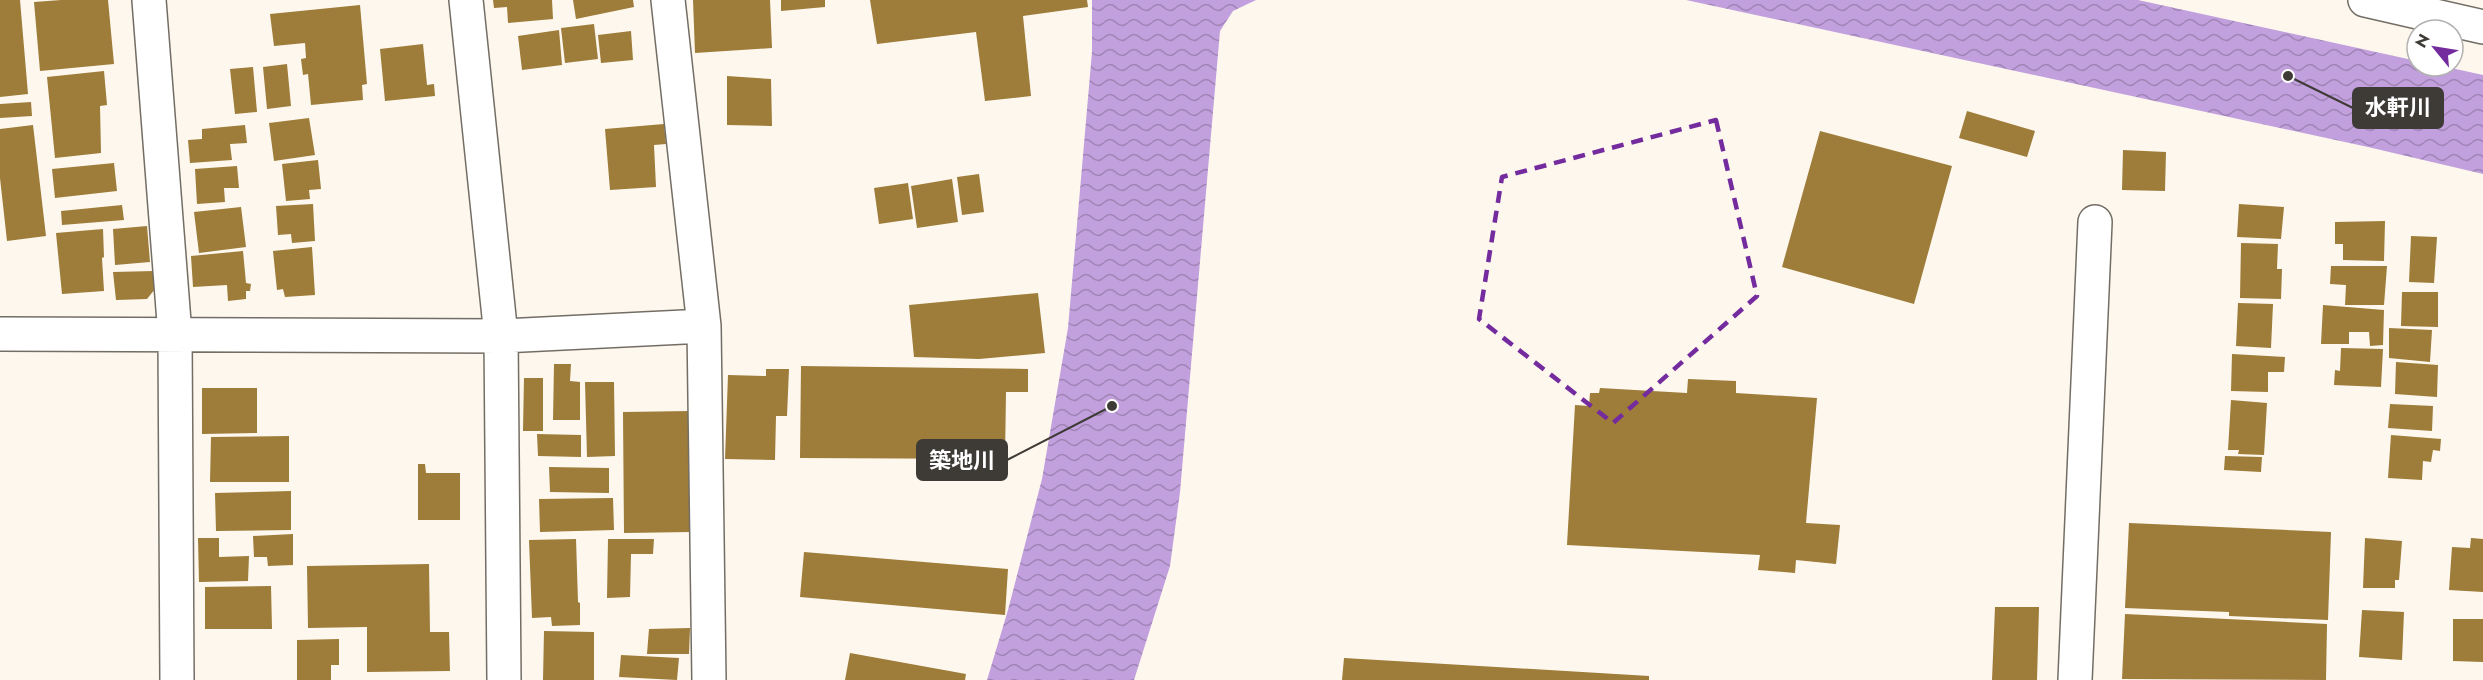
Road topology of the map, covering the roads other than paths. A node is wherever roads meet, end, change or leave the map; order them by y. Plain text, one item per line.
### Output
1 (149, 0) edge
2 (466, 0) edge
3 (669, 0) edge
4 (2365, 0) edge
5 (2483, 27) edge
6 (2095, 222) dead end
7 (704, 327) junction
8 (0, 334) edge
9 (175, 335) junction
10 (501, 336) junction
11 (177, 680) edge
12 (504, 680) edge
13 (709, 680) edge
14 (2075, 680) edge

1 - 9 street
2 - 10 street
3 - 7 street
4 - 5 street
6 - 14 street
7 - 10 street
7 - 13 street
8 - 9 street
9 - 10 street
9 - 11 street
10 - 12 street

